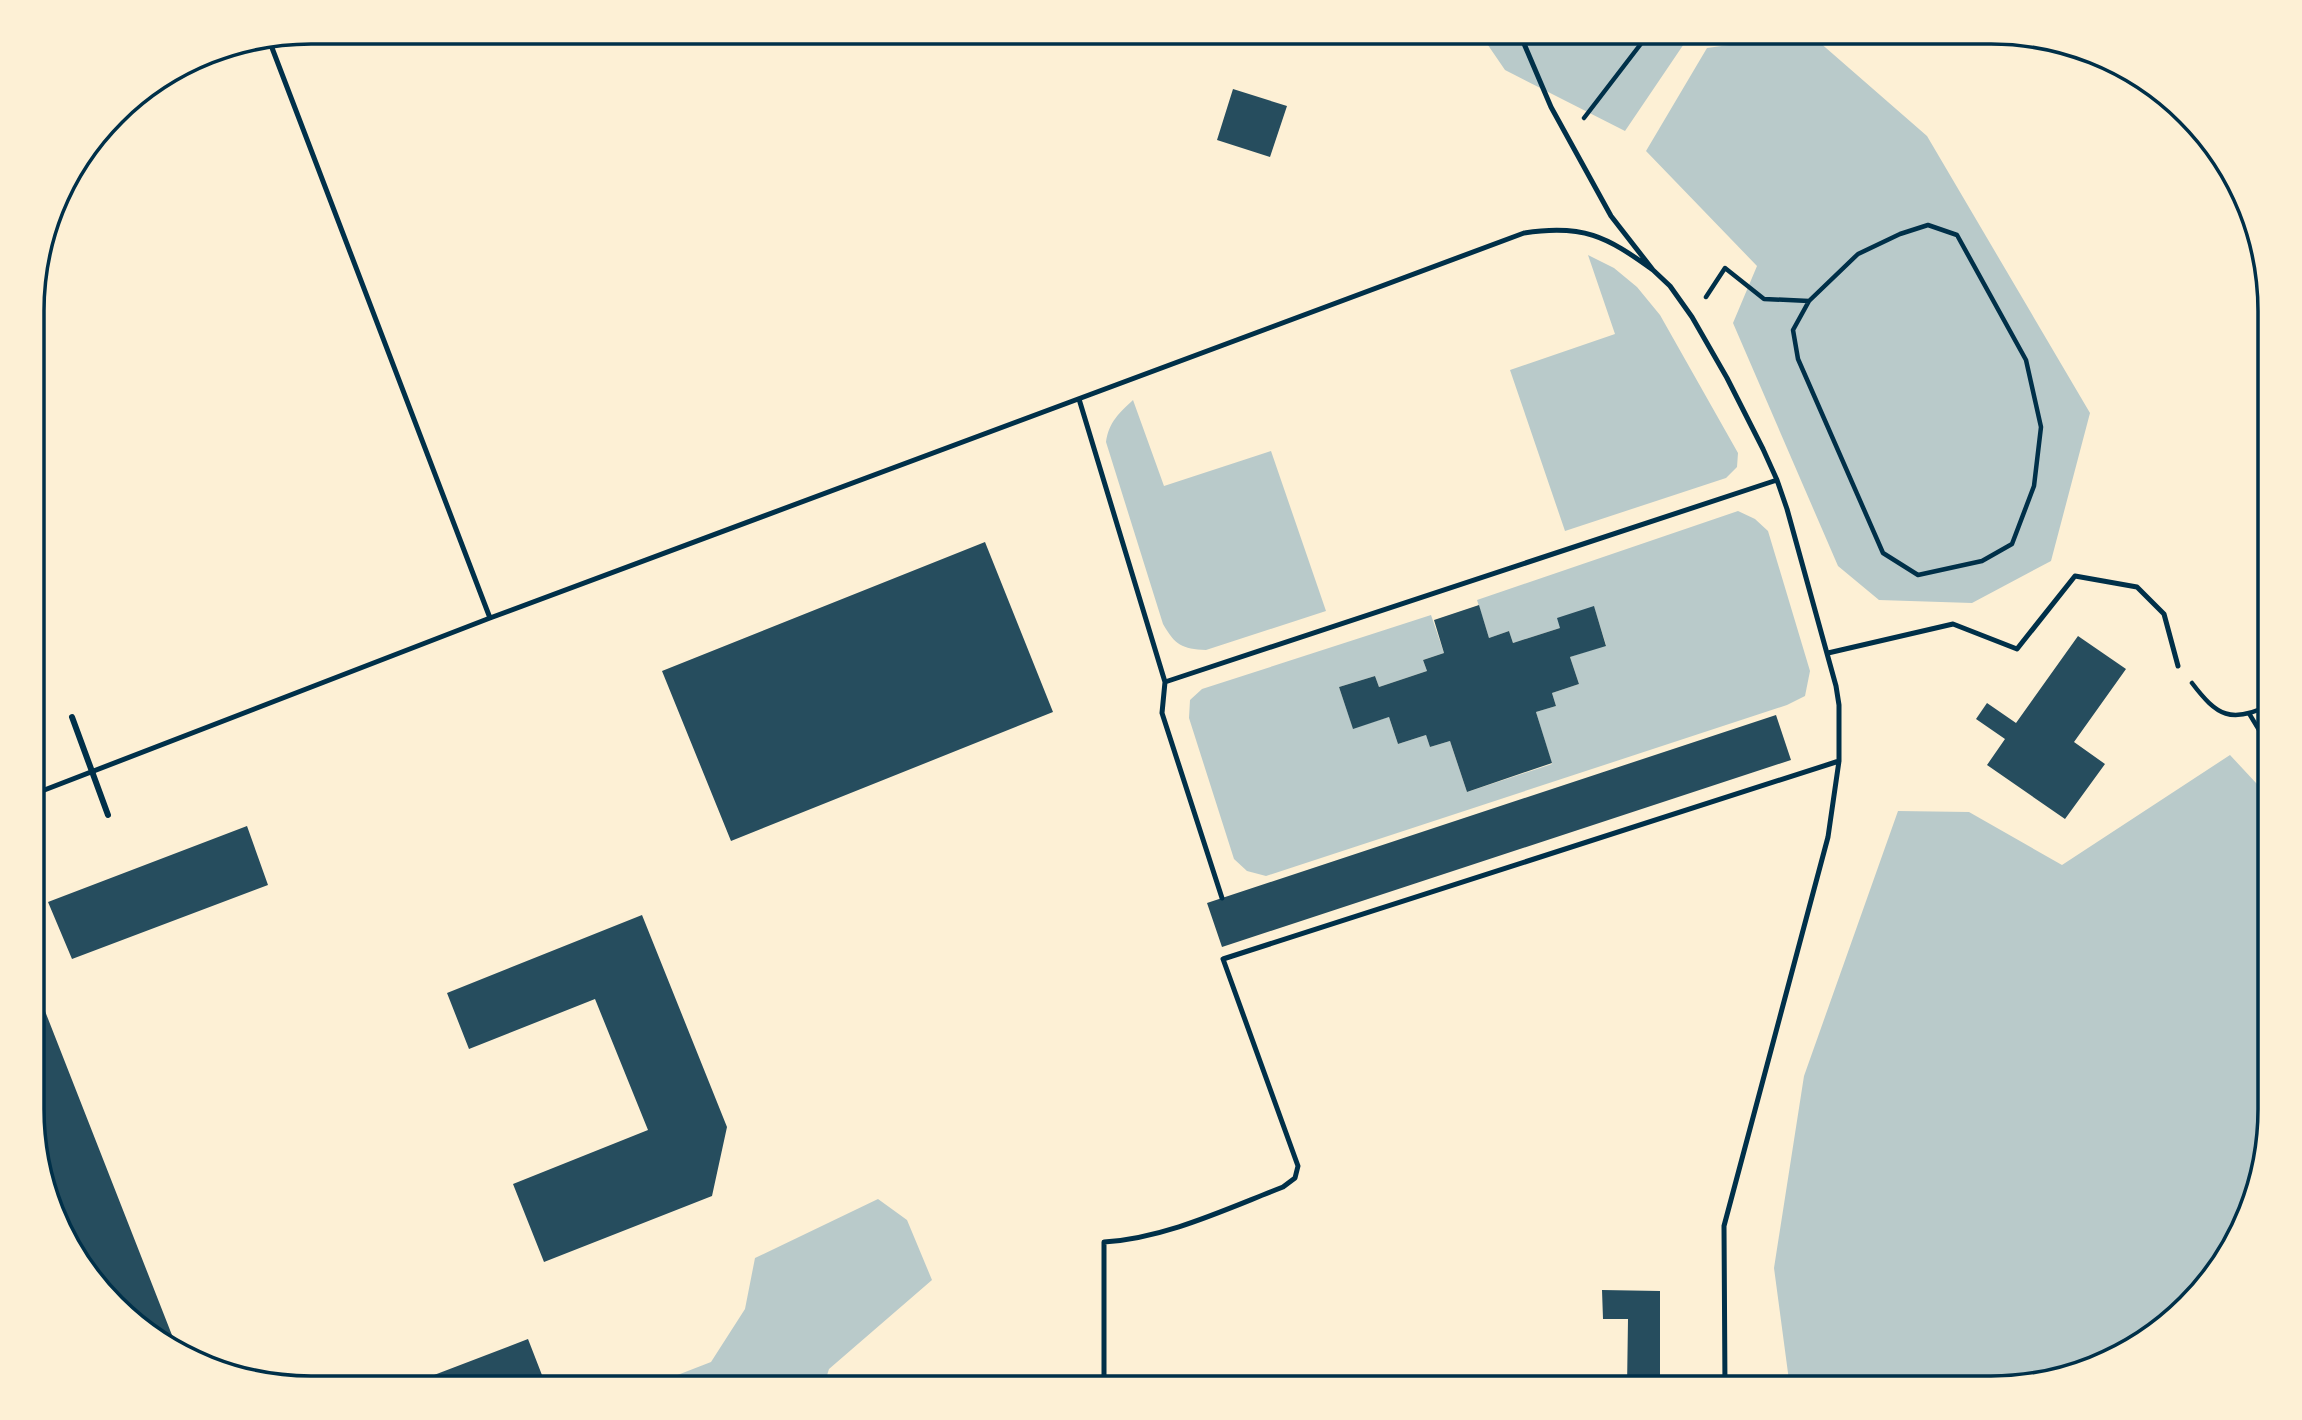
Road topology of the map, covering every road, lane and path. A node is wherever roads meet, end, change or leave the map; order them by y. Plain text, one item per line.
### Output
1 (1524, 44) edge
2 (1641, 44) edge
3 (272, 46) edge
4 (1568, 138) junction
5 (1653, 270) junction
6 (1809, 301) junction
7 (1692, 317) junction
8 (1079, 399) junction
9 (1777, 480) junction
10 (490, 618) junction
11 (1828, 653) junction
12 (2178, 666) joint
13 (1165, 682) junction
14 (2258, 711) edge
15 (2250, 715) junction
16 (72, 717) dead end
17 (2258, 728) edge
18 (1839, 761) junction
19 (90, 771) junction
20 (44, 790) edge
21 (108, 815) dead end
22 (1222, 898) dead end
23 (1104, 1376) edge
24 (1725, 1376) edge

1 - 4 lane
2 - 4 path
3 - 10 lane
4 - 5 lane
5 - 7 lane
5 - 8 lane
6 - 6 path
6 - 7 path
7 - 9 lane
8 - 10 lane
8 - 13 lane
9 - 11 lane
9 - 13 lane
10 - 19 lane
11 - 12 lane
11 - 18 lane
12 - 15 path
13 - 22 lane
14 - 15 path
15 - 17 path
16 - 19 street
18 - 23 lane
18 - 24 lane
19 - 20 lane
19 - 21 street

